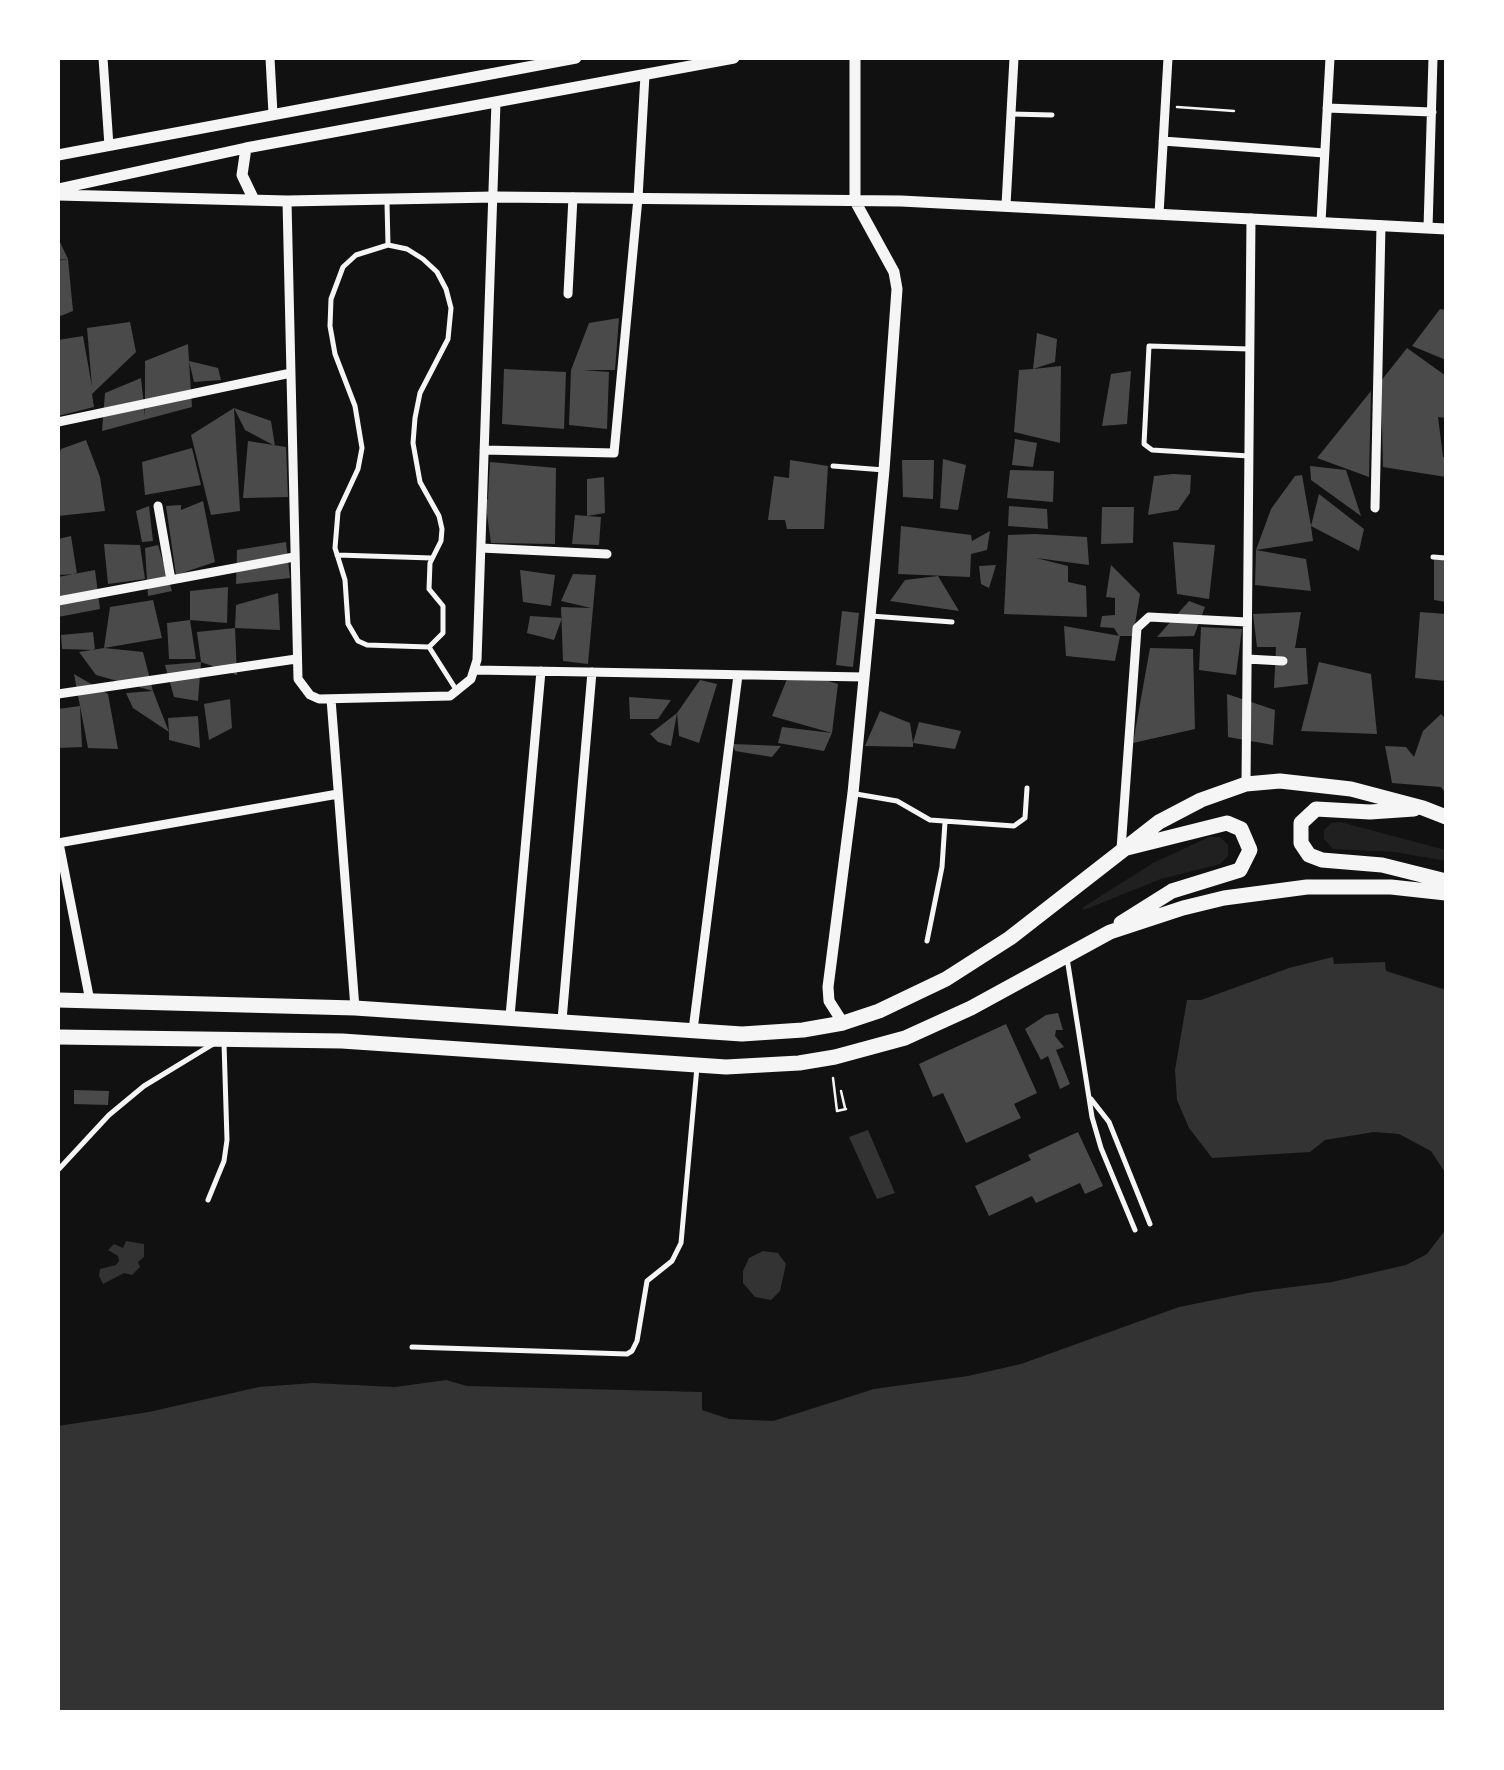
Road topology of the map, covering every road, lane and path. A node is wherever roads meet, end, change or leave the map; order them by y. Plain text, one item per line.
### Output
1 (103, 58) edge
2 (270, 58) edge
3 (576, 58) edge
4 (734, 58) edge
5 (856, 58) edge
6 (1014, 58) edge
7 (1168, 58) edge
8 (1330, 58) edge
9 (1433, 58) edge
10 (507, 64) edge
11 (645, 75) junction
12 (496, 102) junction
13 (1165, 106) junction
14 (1326, 108) junction
15 (1234, 111) dead end
16 (1432, 112) junction
17 (273, 114) junction
18 (1011, 114) junction
19 (1052, 115) dead end
20 (1164, 142) junction
21 (109, 146) junction
22 (246, 148) junction
23 (1324, 153) junction
24 (58, 155) edge
25 (58, 192) edge
26 (494, 197) junction
27 (573, 198) junction
28 (638, 198) junction
29 (387, 199) junction
30 (254, 200) junction
31 (286, 201) junction
32 (856, 201) junction
33 (1006, 205) junction
34 (1159, 214) junction
35 (1250, 218) junction
36 (1321, 222) junction
37 (1380, 226) junction
38 (1428, 228) junction
39 (1446, 229) edge
40 (388, 244) junction
41 (568, 294) dead end
42 (1249, 349) junction
43 (291, 373) junction
44 (58, 422) edge
45 (484, 450) junction
46 (1248, 456) junction
47 (833, 466) dead end
48 (884, 470) junction
49 (158, 506) dead end
50 (1375, 508) dead end
51 (481, 548) junction
52 (607, 554) dead end
53 (337, 555) junction
54 (294, 557) junction
55 (1433, 557) dead end
56 (432, 558) junction
57 (1446, 558) edge
58 (171, 580) junction
59 (58, 602) edge
60 (870, 616) junction
61 (952, 622) dead end
62 (1247, 622) junction
63 (429, 648) junction
64 (296, 659) junction
65 (1247, 659) junction
66 (1282, 661) dead end
67 (475, 670) junction
68 (541, 672) junction
69 (592, 672) junction
70 (738, 675) junction
71 (864, 677) junction
72 (458, 692) junction
73 (58, 694) edge
74 (331, 699) junction
75 (1246, 784) junction
76 (1026, 788) dead end
77 (853, 793) junction
78 (338, 794) junction
79 (1423, 808) junction
80 (1446, 817) edge
81 (945, 822) junction
82 (58, 843) edge
83 (1121, 850) junction
84 (1446, 881) edge
85 (1446, 893) edge
86 (1110, 932) junction
87 (927, 941) dead end
88 (1066, 954) junction
89 (58, 1000) edge
90 (90, 1000) junction
91 (355, 1008) junction
92 (510, 1016) junction
93 (562, 1020) junction
94 (843, 1023) junction
95 (693, 1030) junction
96 (58, 1037) edge
97 (224, 1039) junction
98 (697, 1065) junction
99 (833, 1078) dead end
100 (842, 1091) dead end
101 (1091, 1099) junction
102 (58, 1170) edge
103 (208, 1200) dead end
104 (1150, 1224) dead end
105 (1135, 1230) dead end
106 (412, 1348) dead end

1 - 21 street
2 - 17 street
3 - 10 street
4 - 11 street
5 - 32 street
6 - 18 street
7 - 13 street
8 - 14 street
9 - 16 street
10 - 17 street
11 - 12 street
11 - 28 street
12 - 22 street
12 - 26 street
13 - 15 path
13 - 20 street
14 - 16 street
14 - 23 street
16 - 38 street
17 - 21 street
18 - 19 lane
18 - 33 street
20 - 23 street
20 - 34 street
21 - 24 street
22 - 25 street
22 - 30 street
23 - 36 street
25 - 30 street
26 - 27 street
26 - 29 street
26 - 45 street
27 - 28 street
27 - 41 street
28 - 32 street
28 - 45 street
29 - 31 street
29 - 40 lane
30 - 31 street
31 - 43 street
32 - 33 street
32 - 48 street
33 - 34 street
34 - 35 street
35 - 36 street
35 - 42 street
36 - 37 street
37 - 38 street
37 - 50 street
38 - 39 street
40 - 53 lane
40 - 56 lane
42 - 46 street
42 - 46 lane
43 - 44 street
43 - 54 street
45 - 51 street
46 - 62 street
47 - 48 lane
48 - 60 street
49 - 58 street
51 - 52 street
51 - 67 street
53 - 56 lane
53 - 63 lane
54 - 58 street
54 - 64 street
55 - 57 lane
56 - 63 lane
58 - 59 street
60 - 61 lane
60 - 71 street
62 - 65 street
62 - 83 street
63 - 72 lane
64 - 73 street
64 - 74 street
65 - 66 street
65 - 75 street
67 - 68 street
67 - 72 street
68 - 69 street
68 - 92 street
69 - 70 street
69 - 93 street
70 - 71 street
70 - 95 street
71 - 77 street
72 - 74 street
74 - 78 street
75 - 79 highway
75 - 83 highway
76 - 81 lane
77 - 81 lane
77 - 94 street
78 - 82 street
78 - 91 street
79 - 80 highway
79 - 84 highway
81 - 87 lane
82 - 90 street
83 - 86 highway
83 - 94 highway
85 - 86 highway
86 - 88 highway
88 - 98 highway
88 - 101 lane
89 - 90 highway
90 - 91 highway
91 - 92 highway
92 - 93 highway
93 - 95 highway
94 - 95 highway
96 - 97 highway
97 - 98 highway
97 - 102 lane
97 - 103 lane
98 - 106 lane
99 - 100 path
101 - 104 lane
101 - 105 lane

